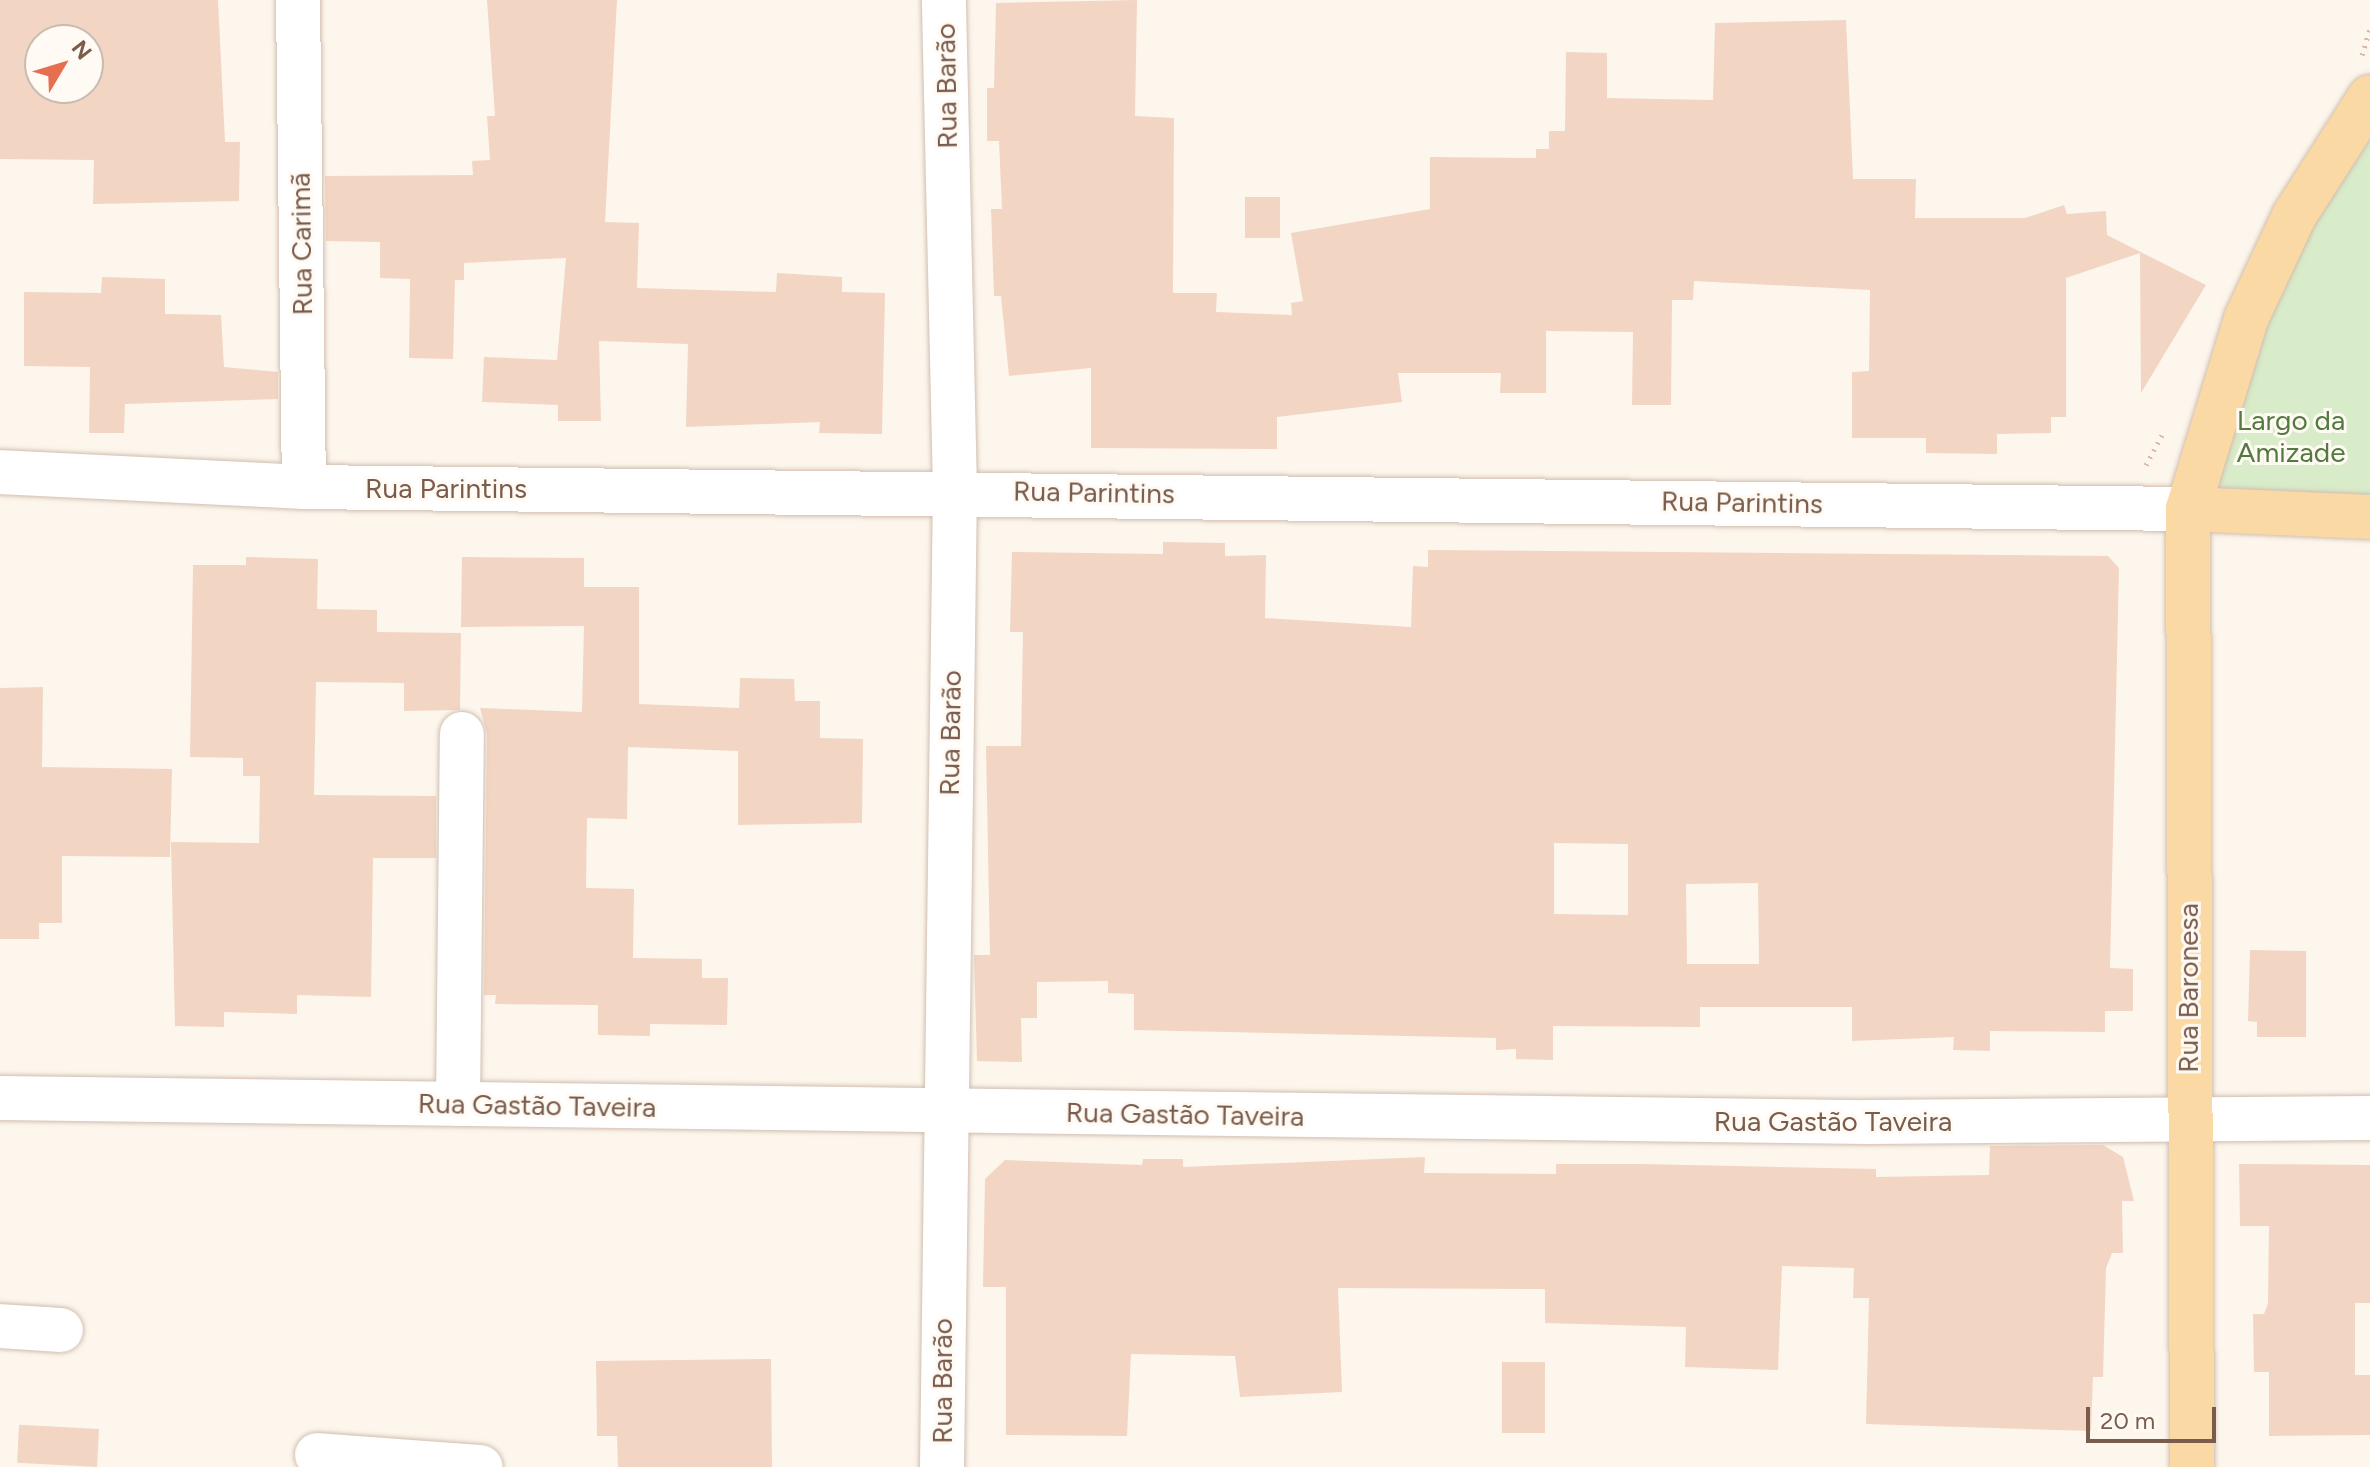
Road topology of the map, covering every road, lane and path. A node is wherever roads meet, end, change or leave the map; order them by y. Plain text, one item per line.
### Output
1 (298, 0) edge
2 (944, 0) edge
3 (2366, 108) edge
4 (0, 472) edge
5 (304, 487) junction
6 (955, 490) junction
7 (2188, 509) junction
8 (2370, 517) edge
9 (462, 734) dead end
10 (0, 1098) edge
11 (458, 1104) junction
12 (942, 1111) junction
13 (2370, 1118) edge
14 (2188, 1122) junction
15 (0, 1326) edge
16 (61, 1330) dead end
17 (317, 1455) dead end
18 (481, 1467) edge
19 (942, 1467) edge
20 (2192, 1467) edge

1 - 5 street, Rua Carimã
2 - 6 street, Rua Barão
3 - 7 main road, Rua Baronesa
4 - 5 street, Rua Parintins
5 - 6 street, Rua Parintins
6 - 7 street, Rua Parintins
6 - 12 street, Rua Barão
7 - 8 main road
7 - 14 main road, Rua Baronesa
9 - 11 street
10 - 11 street, Rua Gastão Taveira
11 - 12 street, Rua Gastão Taveira
12 - 14 street, Rua Gastão Taveira
12 - 19 street, Rua Barão
13 - 14 street, Rua Gastão Taveira
14 - 20 main road, Rua Baronesa
15 - 16 street
17 - 18 street

